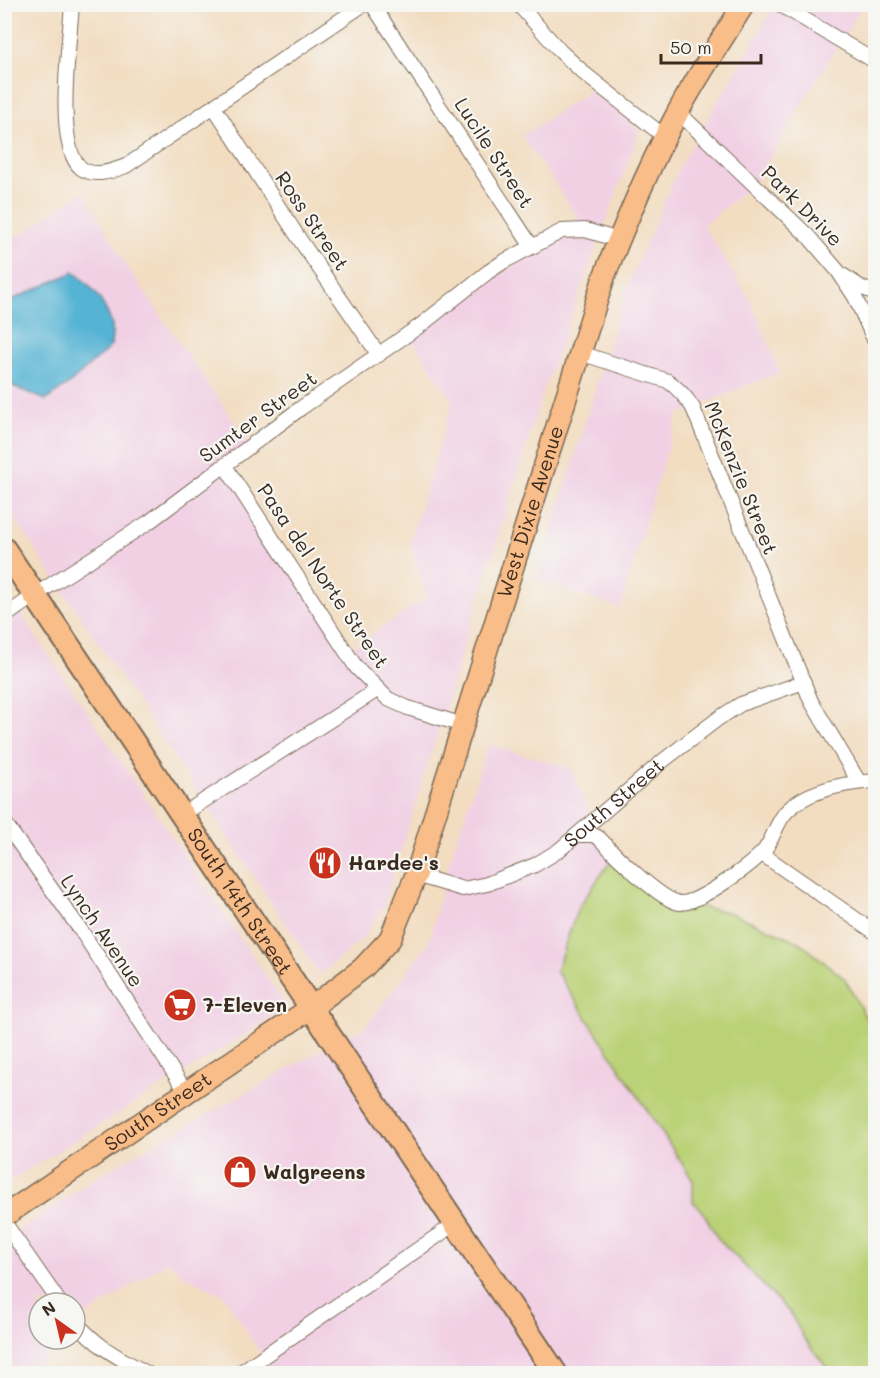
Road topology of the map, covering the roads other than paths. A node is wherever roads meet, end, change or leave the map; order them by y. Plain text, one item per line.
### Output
1 (72, 4) edge
2 (364, 4) edge
3 (372, 4) edge
4 (518, 4) edge
5 (744, 4) edge
6 (779, 4) edge
7 (876, 62) edge
8 (214, 107) junction
9 (678, 112) junction
10 (665, 137) junction
11 (619, 240) junction
12 (532, 247) junction
13 (838, 271) junction
14 (876, 293) edge
15 (876, 344) edge
16 (580, 353) junction
17 (379, 355) junction
18 (225, 466) junction
19 (4, 549) edge
20 (35, 595) junction
21 (4, 617) edge
22 (804, 682) junction
23 (377, 690) junction
24 (463, 725) junction
25 (876, 781) edge
26 (859, 782) junction
27 (183, 814) junction
28 (4, 822) edge
29 (578, 835) junction
30 (762, 854) junction
31 (416, 874) junction
32 (876, 933) edge
33 (311, 1008) junction
34 (187, 1093) junction
35 (4, 1216) edge
36 (4, 1222) edge
37 (456, 1223) junction
38 (52, 1291) edge
39 (87, 1336) edge
40 (148, 1374) edge
41 (238, 1374) edge
42 (556, 1374) edge

1 - 8 street
2 - 8 street
3 - 12 street, Lucile Street
4 - 10 street
5 - 9 main road, West Dixie Avenue
6 - 7 street
8 - 17 street, Ross Street
9 - 10 main road, West Dixie Avenue
9 - 13 street, Park Drive
10 - 11 main road, West Dixie Avenue
11 - 12 street
11 - 16 main road, West Dixie Avenue
12 - 17 street, Sumter Street
13 - 14 street
13 - 15 street, Park Drive
16 - 22 street, McKenzie Street
16 - 24 main road, West Dixie Avenue
17 - 18 street, Sumter Street
18 - 20 street, Sumter Street
18 - 23 street, Pasa del Norte Street
19 - 20 highway, South 14th Street
20 - 21 street, Sumter Street
20 - 27 highway, South 14th Street
22 - 26 street, McKenzie Street
22 - 29 street, South Street
23 - 24 street, Pasa del Norte Street
23 - 27 street
24 - 31 main road, West Dixie Avenue
25 - 26 street
26 - 30 street
27 - 33 highway, South 14th Street
28 - 34 street, Lynch Avenue
29 - 30 street
29 - 31 street, South Street
30 - 32 street
31 - 33 main road, West Dixie Avenue
33 - 34 main road, South Street
33 - 37 highway, South 14th Street
34 - 35 main road, South Street
36 - 38 street
37 - 41 street
37 - 42 highway, South 14th Street
39 - 40 street

